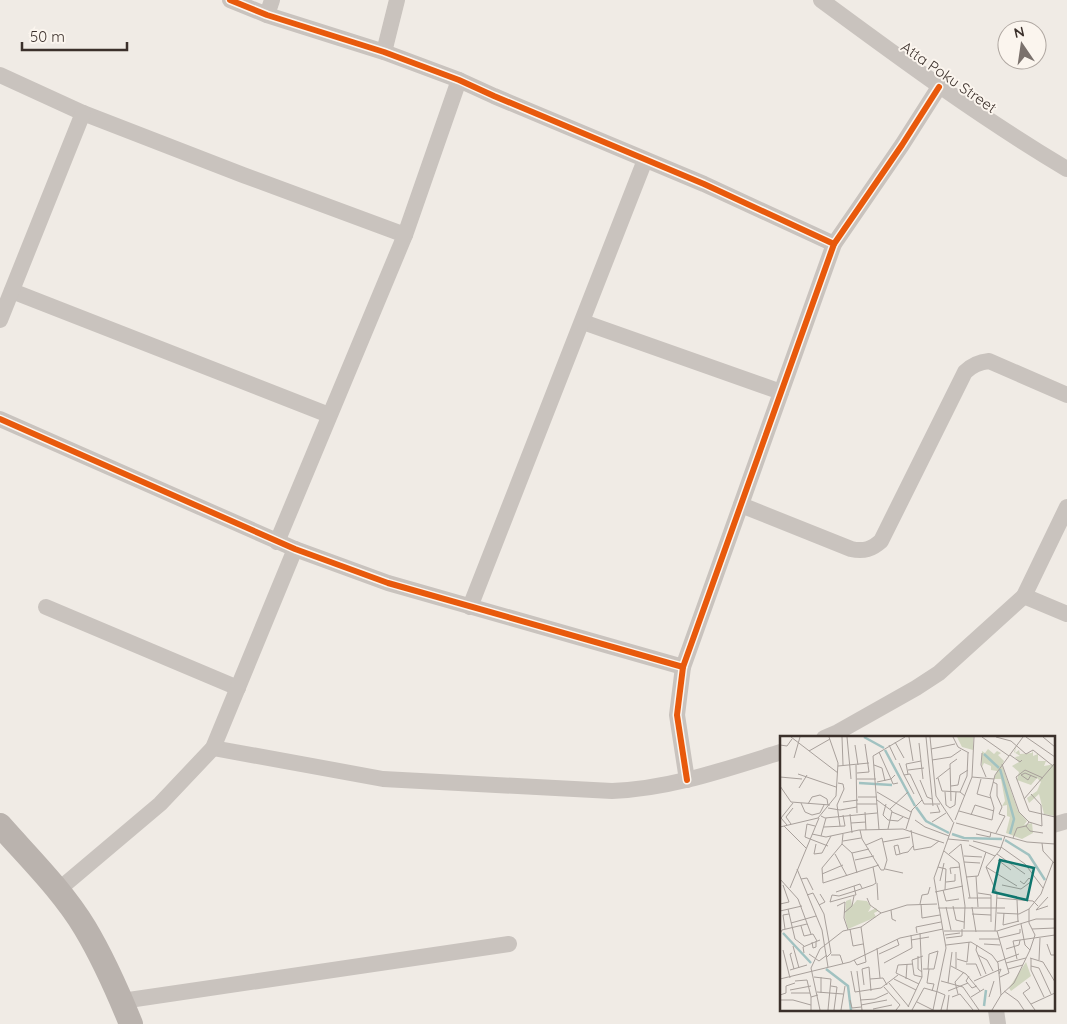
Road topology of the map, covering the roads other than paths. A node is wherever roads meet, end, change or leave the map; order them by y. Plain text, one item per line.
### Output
1 (230, 0) edge
2 (397, 0) edge
3 (821, 0) edge
4 (269, 7) edge
5 (384, 52) junction
6 (0, 74) edge
7 (459, 80) junction
8 (939, 87) junction
9 (83, 113) junction
10 (645, 160) junction
11 (1067, 169) edge
12 (405, 235) junction
13 (834, 244) junction
14 (12, 291) junction
15 (0, 320) edge
16 (583, 322) junction
17 (781, 392) junction
18 (1067, 396) edge
19 (329, 415) junction
20 (0, 419) edge
21 (741, 505) junction
22 (1067, 507) edge
23 (277, 542) junction
24 (295, 549) junction
25 (1024, 596) junction
26 (46, 607) dead end
27 (470, 607) junction
28 (1067, 614) edge
29 (683, 667) junction
30 (238, 688) junction
31 (829, 736) edge
32 (213, 748) junction
33 (780, 752) edge
34 (687, 780) junction
35 (1067, 821) edge
36 (0, 825) edge
37 (1054, 825) edge
38 (58, 891) junction
39 (509, 944) dead end
40 (122, 1001) junction
41 (131, 1024) edge

1 - 4 street
2 - 5 street
3 - 8 street, Atta Poku Street
4 - 5 street
5 - 7 street
6 - 9 street
7 - 10 street
7 - 12 street
8 - 11 street, Atta Poku Street
8 - 13 street
9 - 12 street
9 - 14 street
10 - 13 street
10 - 16 street
12 - 19 street
13 - 17 street
14 - 15 street
14 - 19 street
16 - 17 street
16 - 27 street
17 - 21 street
18 - 21 street
19 - 23 street
20 - 23 street
21 - 29 street
22 - 25 street
23 - 24 street
24 - 27 street
24 - 30 street
25 - 28 street
25 - 31 street
26 - 30 street
27 - 29 street
29 - 34 street
30 - 32 street
32 - 34 street
32 - 38 street
33 - 34 street
35 - 37 street
36 - 38 street
38 - 40 street
39 - 40 street
40 - 41 street

